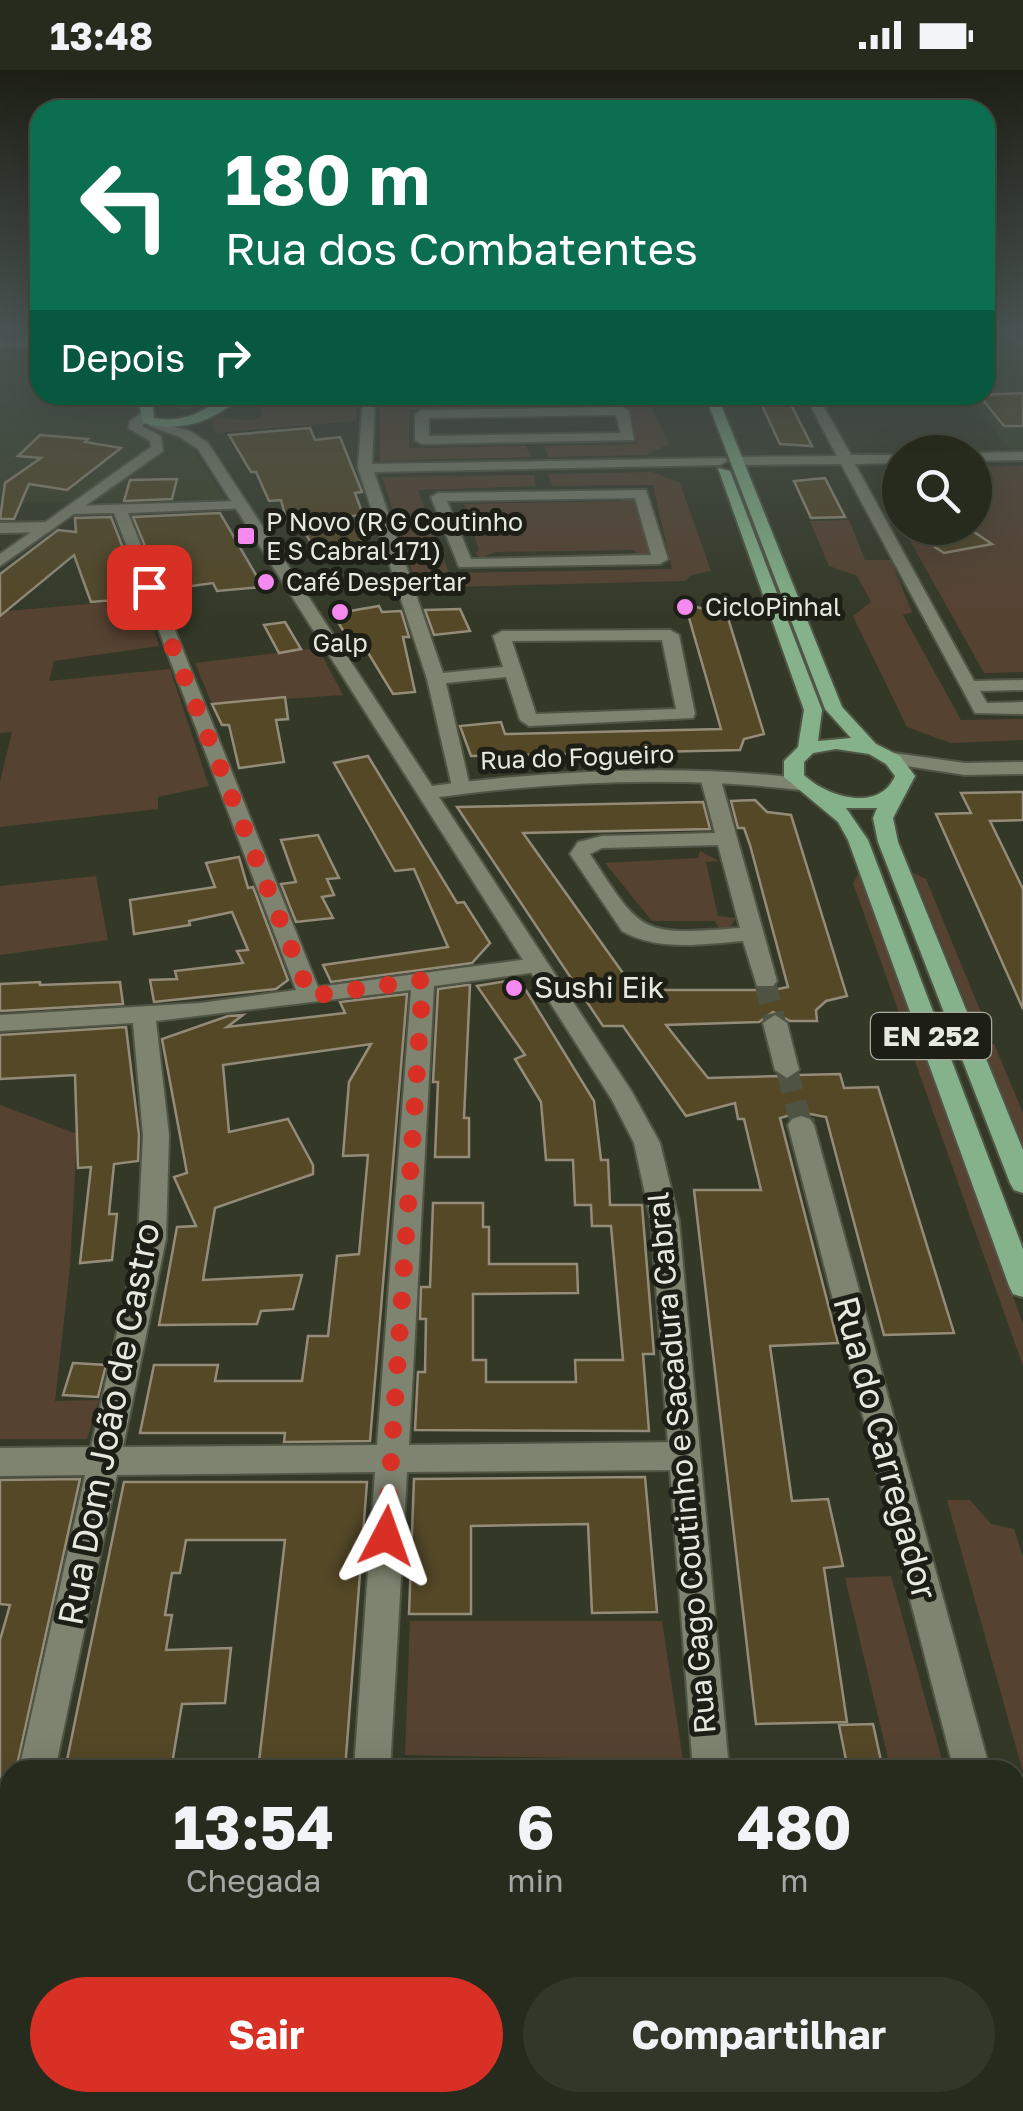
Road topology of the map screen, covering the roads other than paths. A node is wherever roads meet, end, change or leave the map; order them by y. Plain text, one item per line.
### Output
1 (136, 426) edge
2 (169, 426) edge
3 (203, 426) edge
4 (367, 426) edge
5 (422, 426) edge
6 (626, 426) edge
7 (711, 426) edge
8 (720, 426) edge
9 (828, 426) edge
10 (540, 438) junction
11 (203, 446) junction
12 (1023, 456) edge
13 (992, 457) edge
14 (882, 459) edge
15 (847, 460) junction
16 (729, 461) junction
17 (542, 465) junction
18 (365, 468) junction
19 (547, 494) junction
20 (242, 505) junction
21 (118, 508) junction
22 (72, 510) junction
23 (48, 527) junction
24 (0, 528) edge
25 (0, 561) edge
26 (514, 671) junction
27 (436, 679) junction
28 (1023, 685) edge
29 (968, 686) junction
30 (1023, 708) edge
31 (869, 747) junction
32 (801, 755) junction
33 (894, 759) junction
34 (1023, 768) edge
35 (965, 769) junction
36 (720, 777) junction
37 (460, 787) junction
38 (811, 790) junction
39 (898, 791) junction
40 (426, 794) junction
41 (728, 839) junction
42 (753, 934) junction
43 (538, 965) junction
44 (423, 980) junction
45 (765, 982) tunnel mouth
46 (310, 996) junction
47 (144, 1016) junction
48 (775, 1022) tunnel mouth
49 (0, 1023) edge
50 (787, 1070) tunnel mouth
51 (801, 1125) tunnel mouth
52 (1023, 1183) edge
53 (1023, 1286) edge
54 (682, 1456) junction
55 (391, 1457) junction
56 (0, 1462) edge
57 (104, 1462) junction
58 (40, 1760) edge
59 (373, 1760) edge
60 (710, 1760) edge
61 (969, 1760) edge

1 - 22 street
2 - 11 street, Rua Gago Coutinho e Sacadura Cabral
3 - 11 street
4 - 18 street
5 - 10 street
6 - 10 street
7 - 16 main road, EN 252
8 - 16 main road, EN 252
9 - 15 street
10 - 17 street
11 - 20 street, Rua Gago Coutinho e Sacadura Cabral
12 - 13 street
14 - 15 street
15 - 16 street
15 - 29 street
16 - 17 street
16 - 31 main road, EN 252
16 - 32 main road, EN 252
17 - 18 street
17 - 19 street
18 - 27 street
19 - 19 street
20 - 21 street
20 - 40 street, Rua Gago Coutinho e Sacadura Cabral
21 - 22 street
21 - 46 street
22 - 23 street
23 - 24 street
23 - 25 street
26 - 26 street
26 - 27 street
27 - 37 street
28 - 29 street
29 - 30 street
31 - 32 main road, EN 252
31 - 33 main road, EN 252
32 - 36 street, Rua do Fogueiro
32 - 38 main road, EN 252
33 - 35 street
33 - 39 main road, EN 252
34 - 35 street
35 - 39 street
36 - 37 street, Rua do Fogueiro
36 - 38 street, Rua do Fogueiro
36 - 41 street
37 - 40 street, Rua do Fogueiro
38 - 39 main road
38 - 53 main road, EN 252
39 - 52 main road, EN 252
40 - 43 street, Rua Gago Coutinho e Sacadura Cabral
41 - 42 street
41 - 42 street
42 - 45 street
43 - 44 street
43 - 54 street, Rua Gago Coutinho e Sacadura Cabral
44 - 46 street
44 - 55 street
46 - 47 street
47 - 49 street
47 - 57 street, Rua Dom João de Castro
48 - 50 street
51 - 61 street, Rua do Carregador
54 - 55 street
54 - 60 street, Rua Gago Coutinho e Sacadura Cabral
55 - 57 street
55 - 59 street
56 - 57 street
57 - 58 street, Rua Dom João de Castro

